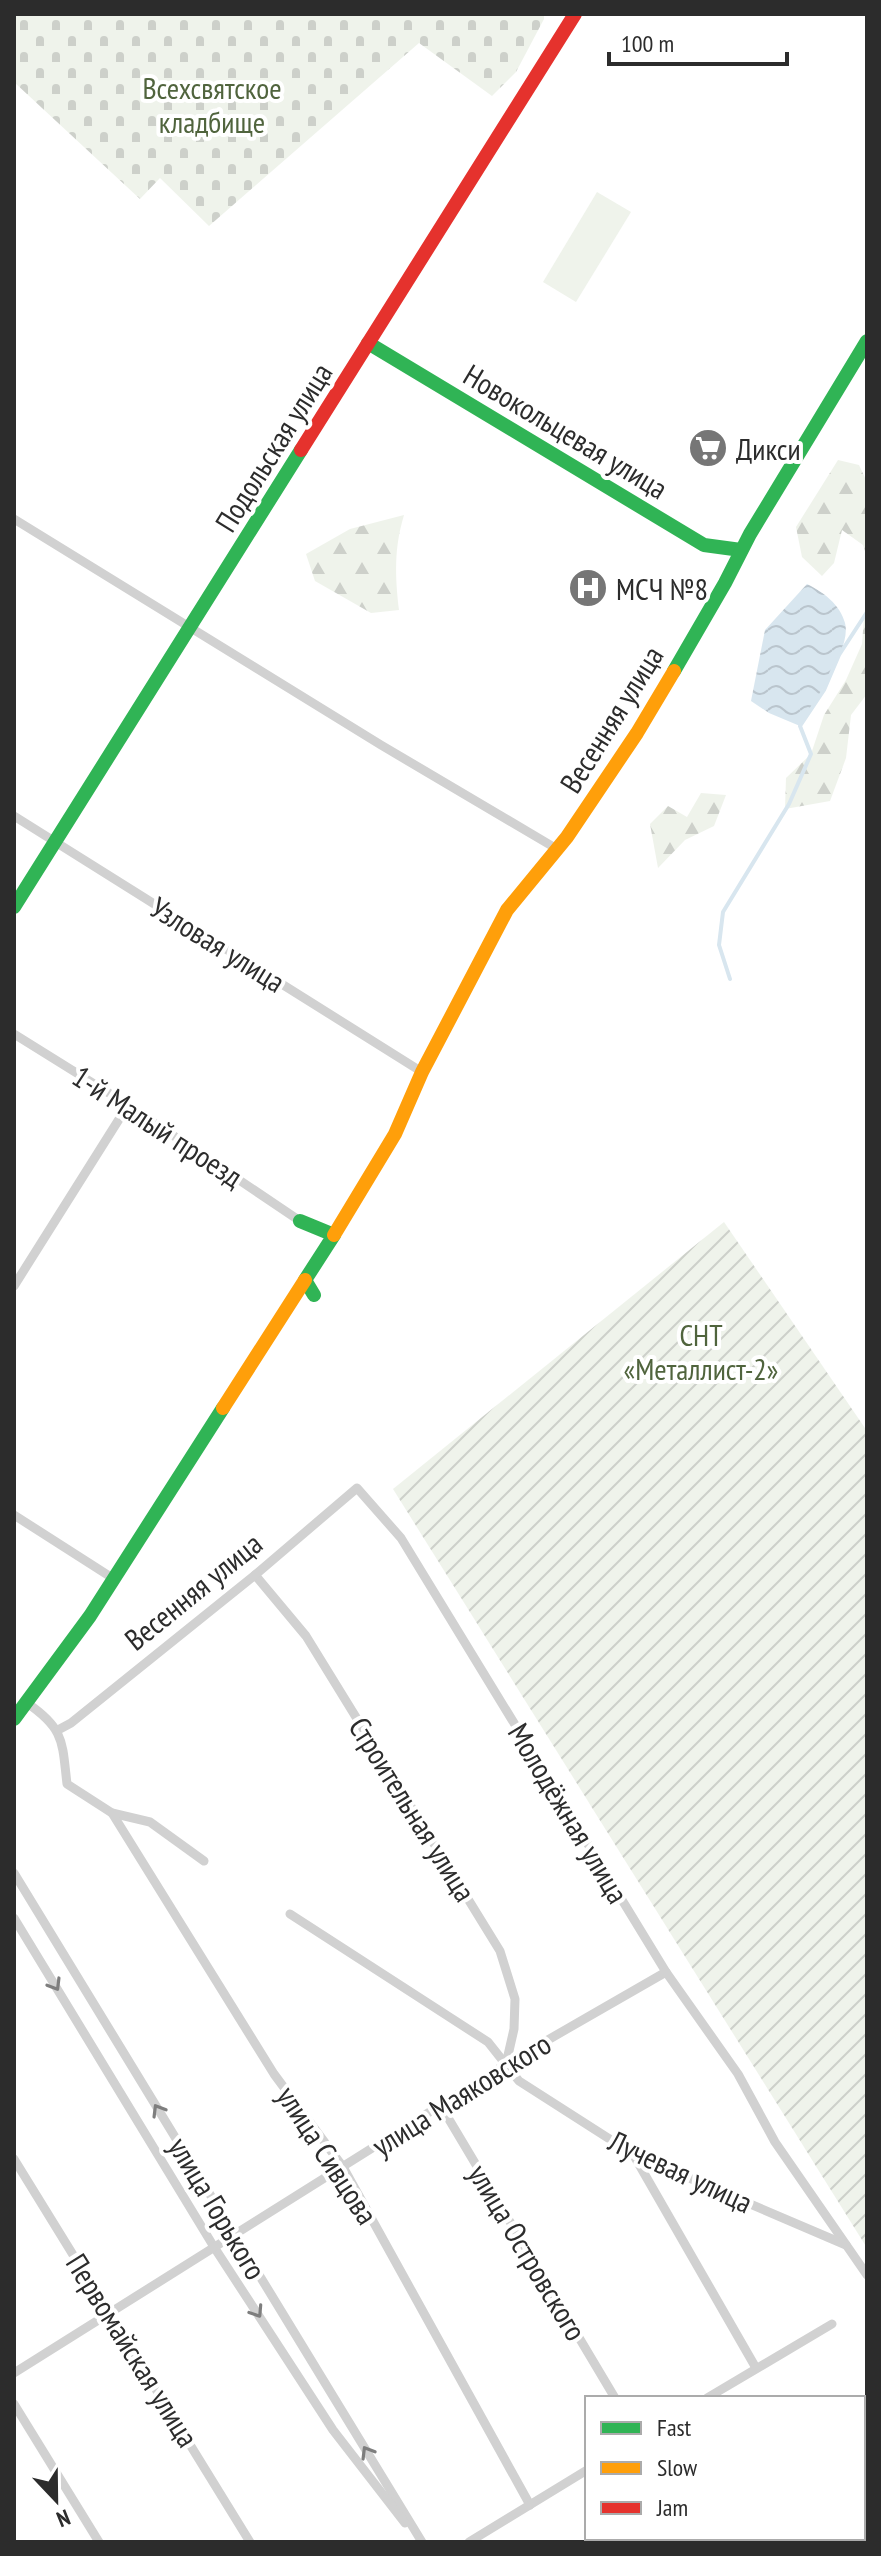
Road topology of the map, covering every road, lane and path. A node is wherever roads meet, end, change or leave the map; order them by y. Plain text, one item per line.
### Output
1 (575, 14) edge
2 (867, 341) edge
3 (368, 343) junction
4 (14, 519) edge
5 (741, 550) junction
6 (191, 628) junction
7 (14, 816) edge
8 (55, 842) junction
9 (557, 849) junction
10 (14, 907) edge
11 (14, 1034) edge
12 (422, 1072) junction
13 (128, 1105) junction
14 (300, 1221) joint
15 (334, 1235) junction
16 (305, 1280) junction
17 (14, 1286) edge
18 (314, 1295) dead end
19 (357, 1488) joint
20 (14, 1515) edge
21 (255, 1575) junction
22 (114, 1579) junction
23 (27, 1703) junction
24 (14, 1719) edge
25 (58, 1730) junction
26 (112, 1813) junction
27 (204, 1861) dead end
28 (14, 1873) edge
29 (290, 1914) dead end
30 (14, 1918) edge
31 (666, 1972) junction
32 (506, 2064) junction
33 (441, 2106) junction
34 (633, 2154) junction
35 (14, 2159) edge
36 (343, 2167) junction
37 (234, 2234) junction
38 (849, 2246) junction
39 (214, 2247) junction
40 (867, 2275) edge
41 (110, 2315) junction
42 (832, 2324) dead end
43 (756, 2368) junction
44 (14, 2373) edge
45 (614, 2396) edge
46 (710, 2396) edge
47 (14, 2404) edge
48 (585, 2471) edge
49 (530, 2505) junction
50 (99, 2542) edge
51 (250, 2542) edge
52 (420, 2542) edge
53 (469, 2542) edge

1 - 3 street, Подольская улица
2 - 5 street, Весенняя улица
3 - 5 street, Новокольцевая улица
3 - 6 street, Подольская улица
4 - 6 street
5 - 9 street, Весенняя улица
6 - 8 street, Подольская улица
6 - 9 street
7 - 8 street, Узловая улица
8 - 10 street, Подольская улица
8 - 12 street, Узловая улица
9 - 12 street, Весенняя улица
11 - 13 street, 1-й Малый проезд
12 - 15 street, Весенняя улица
13 - 14 street, 1-й Малый проезд
13 - 17 street
14 - 15 street
15 - 16 street, Весенняя улица
16 - 18 street
16 - 22 street, Весенняя улица
19 - 21 street, Весенняя улица
19 - 31 street, Молодёжная улица
20 - 22 street
21 - 25 street, Весенняя улица
21 - 32 street, Строительная улица
22 - 23 street, Весенняя улица
23 - 24 street, Весенняя улица
23 - 25 street
25 - 26 street
26 - 27 street
26 - 36 street, улица Сивцова
37 -> 28 street, улица Горького
29 - 32 street, Лучевая улица
30 -> 39 street, улица Горького
31 - 32 street, улица Маяковского
31 - 38 street, Молодёжная улица
32 - 33 street, улица Маяковского
32 - 34 street, Лучевая улица
33 - 36 street, улица Маяковского
33 - 45 street, улица Островского
34 - 38 street, Лучевая улица
34 - 43 street
35 - 41 street, Первомайская улица
36 - 37 street, улица Маяковского
36 - 49 street, улица Сивцова
37 - 39 street, улица Маяковского
52 -> 37 street, улица Горького
38 - 40 street, Молодёжная улица
39 - 41 street, улица Маяковского
39 -> 52 street, улица Горького
41 - 44 street, улица Маяковского
41 - 51 street, Первомайская улица
42 - 43 street
43 - 46 street
47 - 50 street
48 - 49 street
49 - 53 street

